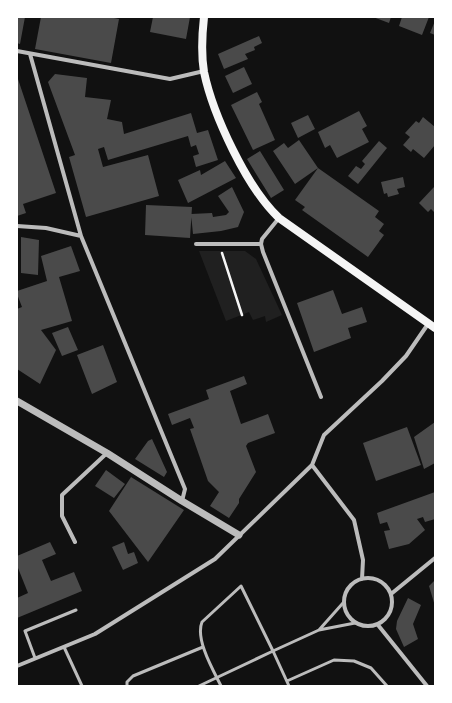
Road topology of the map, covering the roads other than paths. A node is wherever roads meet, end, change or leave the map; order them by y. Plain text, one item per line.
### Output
1 (204, 17) edge
2 (17, 51) edge
3 (30, 54) junction
4 (204, 71) junction
5 (279, 218) junction
6 (17, 226) edge
7 (81, 236) junction
8 (196, 244) dead end
9 (261, 244) junction
10 (431, 326) edge
11 (321, 397) dead end
12 (17, 401) edge
13 (107, 453) junction
14 (312, 465) junction
15 (182, 501) junction
16 (240, 535) junction
17 (75, 542) dead end
18 (435, 558) edge
19 (362, 579) junction
20 (391, 594) junction
21 (343, 603) junction
22 (76, 610) dead end
23 (355, 623) junction
24 (378, 625) junction
25 (319, 630) junction
26 (64, 647) junction
27 (203, 647) junction
28 (273, 651) junction
29 (35, 658) junction
30 (17, 666) edge
31 (217, 678) junction
32 (287, 681) junction
33 (82, 686) edge
34 (127, 686) edge
35 (199, 686) edge
36 (221, 686) edge
37 (289, 686) edge
38 (387, 686) edge
39 (427, 686) edge

1 - 4 main road
2 - 3 street
3 - 4 street
3 - 7 street
4 - 5 main road
5 - 9 street
5 - 10 main road
6 - 7 street
7 - 15 street
8 - 9 street
9 - 11 street
10 - 14 street
12 - 13 street
13 - 15 street
13 - 17 street
14 - 16 street
14 - 19 street
15 - 16 street
16 - 26 street
18 - 20 street
19 - 20 street
19 - 21 street
20 - 24 street
21 - 23 street
21 - 25 lane
22 - 29 lane
23 - 24 street
23 - 25 lane
24 - 39 street
25 - 28 lane
26 - 29 street
26 - 33 lane
27 - 28 lane
27 - 31 lane
27 - 34 lane
28 - 31 lane
28 - 32 lane
29 - 30 street
31 - 35 lane
31 - 36 lane
32 - 37 lane
32 - 38 lane

